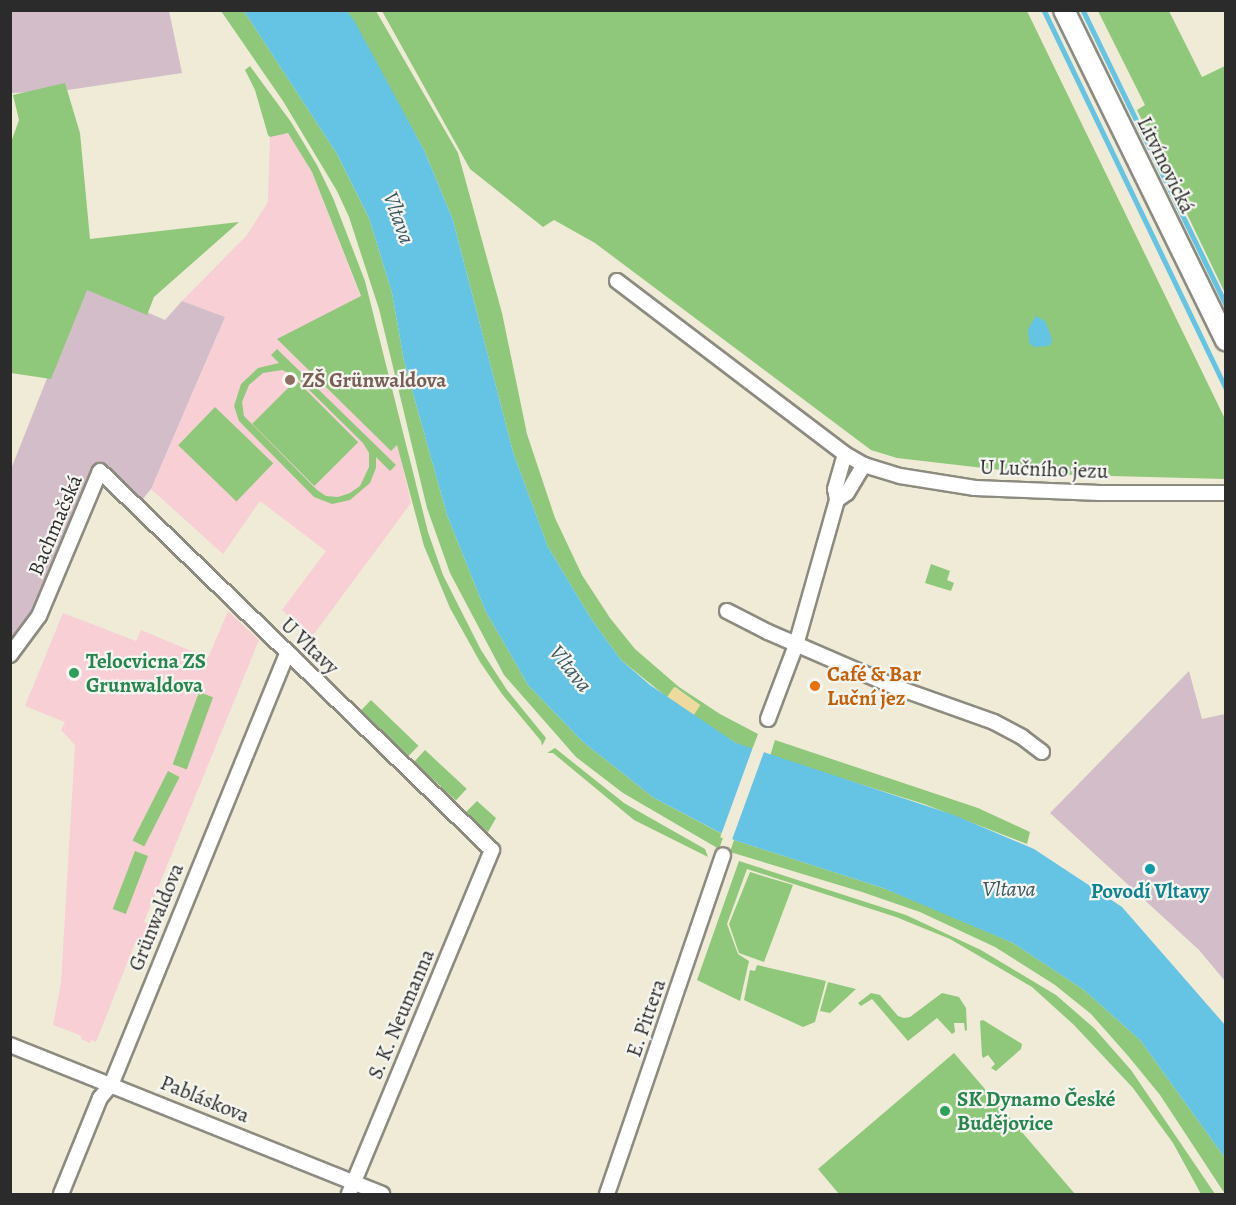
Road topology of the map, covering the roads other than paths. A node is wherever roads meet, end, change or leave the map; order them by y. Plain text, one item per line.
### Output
1 (1064, 10) edge
2 (617, 281) dead end
3 (1226, 340) edge
4 (845, 454) junction
5 (864, 465) junction
6 (100, 471) joint
7 (1226, 492) edge
8 (837, 500) junction
9 (727, 611) dead end
10 (796, 645) junction
11 (287, 653) junction
12 (10, 655) edge
13 (768, 719) dead end
14 (1042, 752) dead end
15 (492, 850) joint
16 (723, 855) dead end
17 (10, 1045) edge
18 (111, 1084) junction
19 (351, 1188) edge
20 (61, 1194) edge
21 (382, 1194) edge
22 (608, 1194) edge

1 - 3 main road, Litvínovická
2 - 4 street, U Lučního jezu
4 - 5 street, U Lučního jezu
4 - 8 street
5 - 7 street, U Lučního jezu
5 - 8 street
6 - 11 street, U Vltavy
6 - 12 street, Bachmačská
8 - 10 street
9 - 10 street
10 - 13 street
10 - 14 street
11 - 15 street, U Vltavy
11 - 18 street, Grünwaldova
15 - 19 street, S. K. Neumanna
16 - 22 street, E. Pittera
17 - 18 street, Pabláskova
18 - 19 street, Pabláskova
18 - 20 street, Grünwaldova
19 - 21 street, Pabláskova

